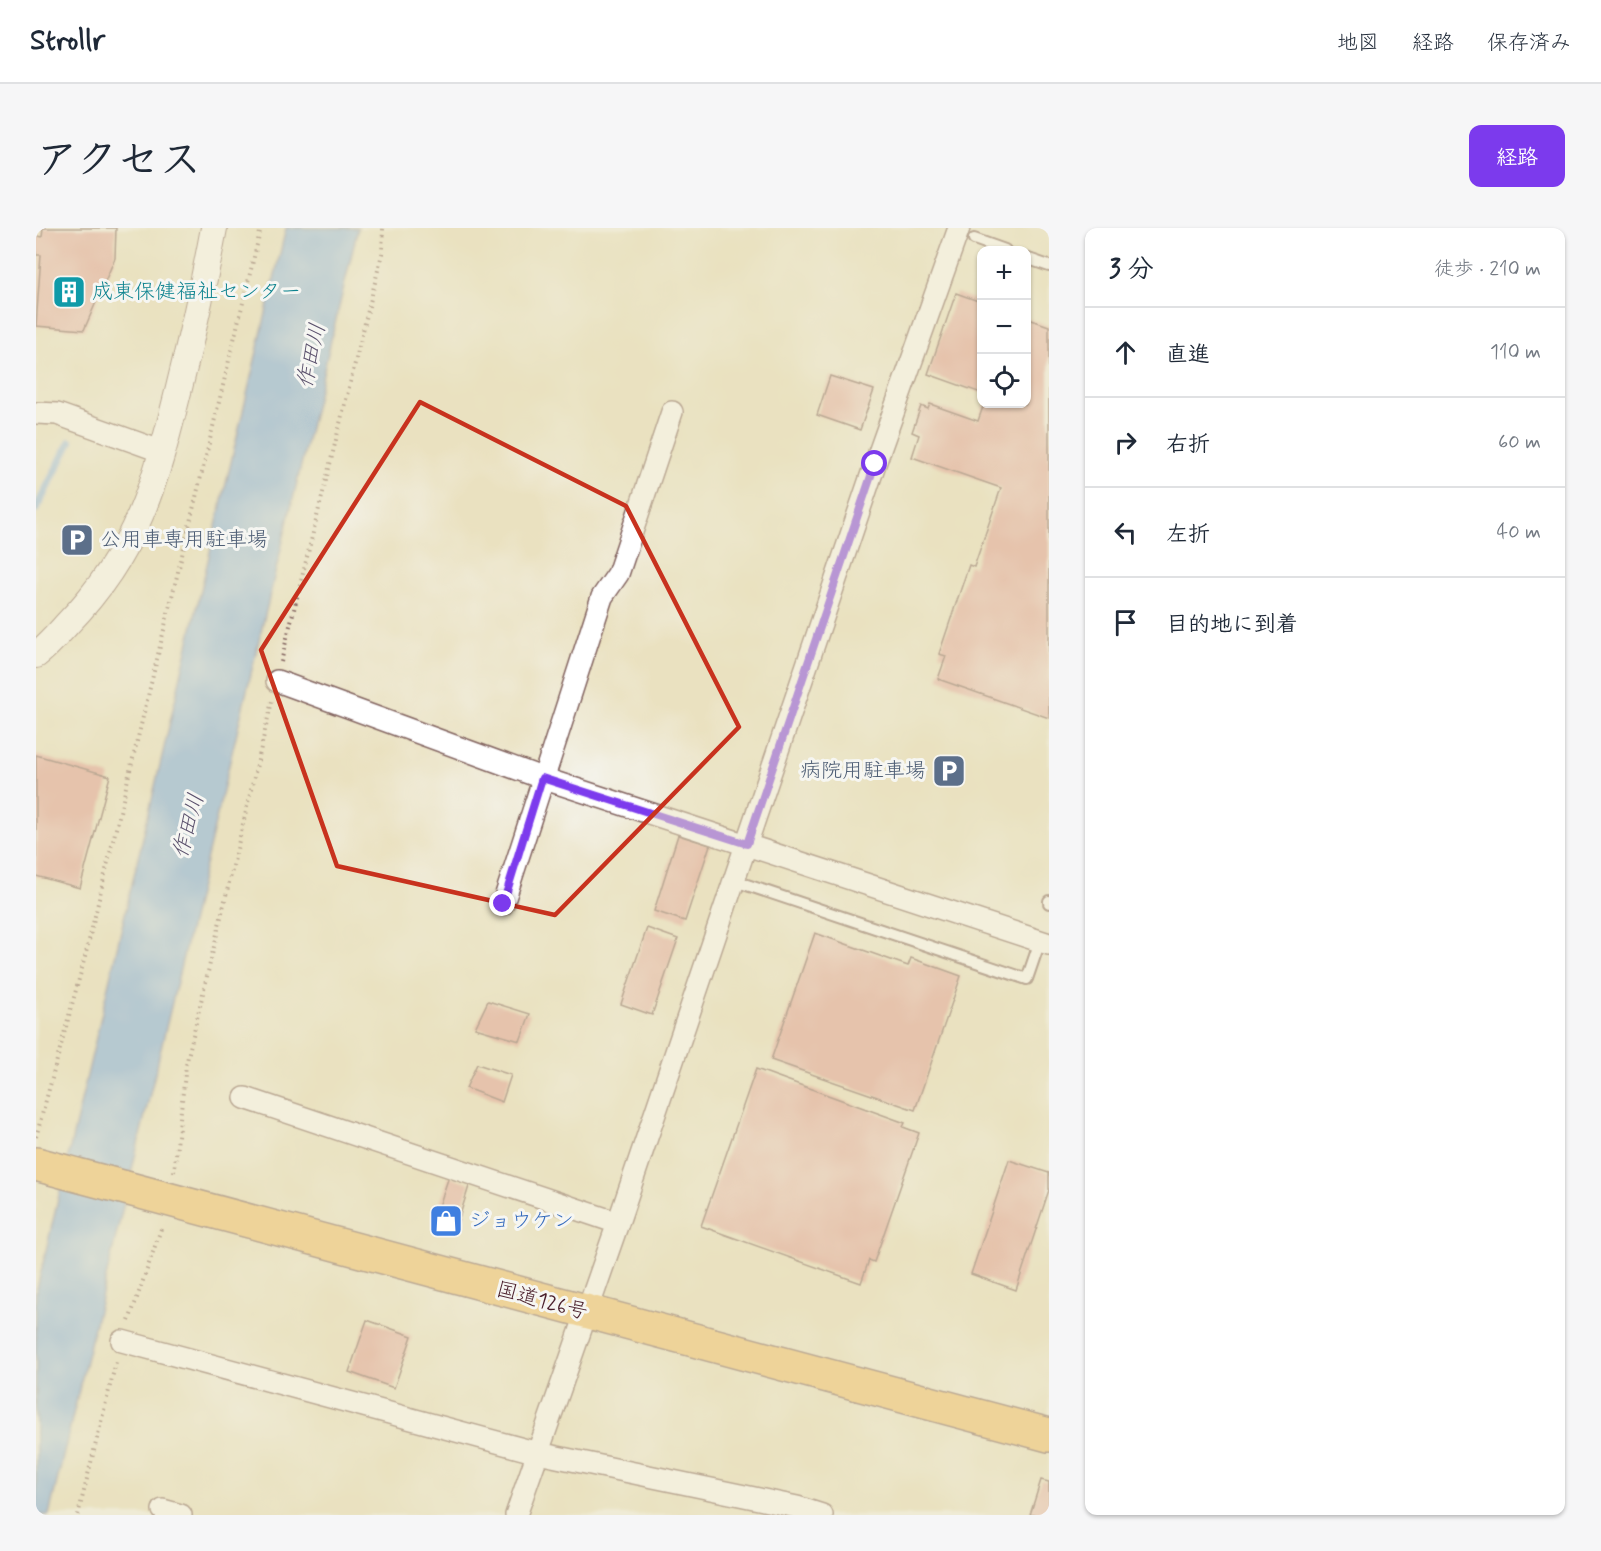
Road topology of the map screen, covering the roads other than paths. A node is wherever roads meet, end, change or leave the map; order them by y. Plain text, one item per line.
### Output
1 (214, 228) edge
2 (967, 234) edge
3 (996, 246) edge
4 (1031, 260) edge
5 (1049, 266) edge
6 (672, 412) dead end
7 (36, 413) edge
8 (163, 452) junction
9 (36, 655) edge
10 (277, 681) road end
11 (542, 778) junction
12 (747, 844) junction
13 (735, 880) junction
14 (503, 904) dead end
15 (1044, 943) edge
16 (245, 1098) dead end
17 (36, 1164) edge
18 (618, 1223) junction
19 (585, 1313) junction
20 (122, 1341) dead end
21 (1049, 1435) edge
22 (538, 1453) junction
23 (516, 1515) edge
24 (822, 1515) edge

1 - 8 street
2 - 3 lane
2 - 12 street
4 - 5 lane
6 - 11 street
7 - 8 street
8 - 9 street
10 - 11 street
11 - 12 street
11 - 14 street
12 - 13 street
12 - 15 street
13 - 15 lane
13 - 18 street
16 - 18 street
17 - 19 highway, 国道126号
18 - 19 street
19 - 21 highway, 国道126号
19 - 22 street
20 - 22 street
22 - 23 street
22 - 24 street

